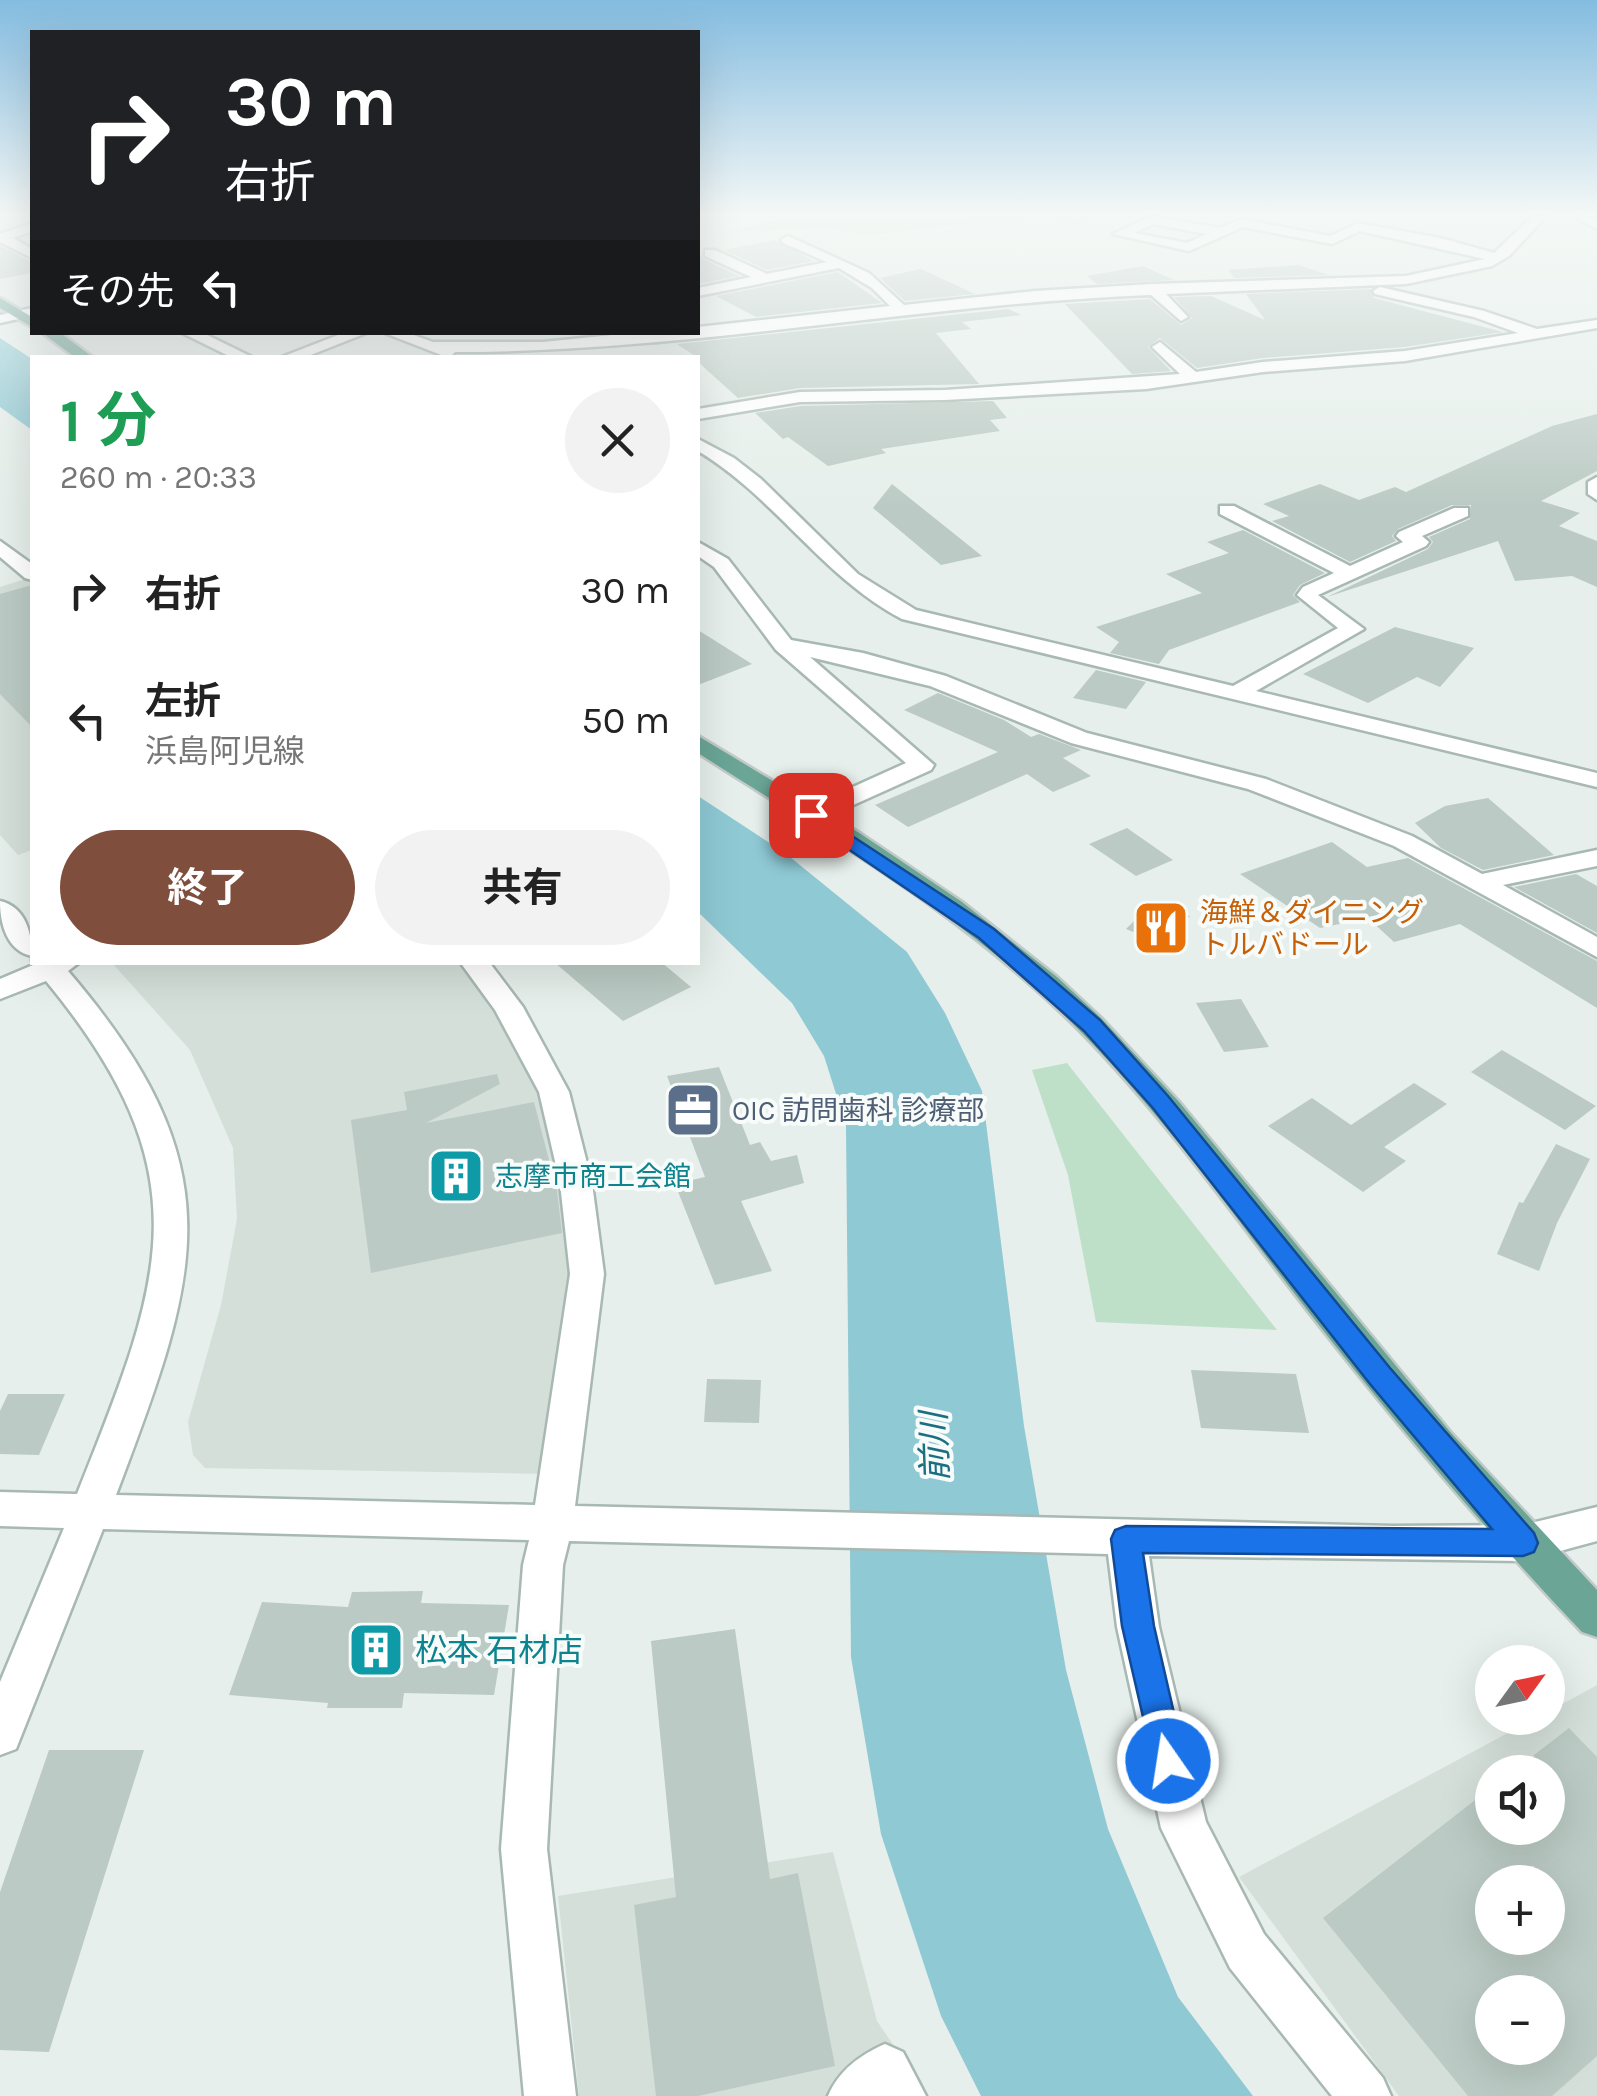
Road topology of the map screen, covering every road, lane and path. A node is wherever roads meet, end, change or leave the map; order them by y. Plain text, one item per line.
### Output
1 (704, 314) edge
2 (853, 314) edge
3 (1177, 314) edge
4 (1475, 314) edge
5 (28, 316) edge
6 (1180, 317) dead end
7 (0, 319) edge
8 (1597, 324) edge
9 (722, 330) junction
10 (700, 332) edge
11 (1536, 334) junction
12 (52, 335) edge
13 (194, 335) edge
14 (353, 335) edge
15 (397, 335) edge
16 (664, 335) edge
17 (430, 348) junction
18 (1160, 348) dead end
19 (82, 355) edge
20 (240, 355) edge
21 (295, 355) edge
22 (454, 355) edge
23 (1193, 378) junction
24 (700, 414) edge
25 (700, 445) edge
26 (1597, 482) edge
27 (1597, 494) edge
28 (1227, 510) dead end
29 (1461, 512) dead end
30 (0, 547) edge
31 (700, 549) edge
32 (30, 572) edge
33 (1349, 572) junction
34 (30, 574) edge
35 (0, 582) edge
36 (784, 646) junction
37 (1233, 695) junction
38 (700, 744) edge
39 (1597, 780) edge
40 (811, 815) junction
41 (1597, 858) edge
42 (1480, 882) junction
43 (0, 909) edge
44 (30, 940) edge
45 (1597, 948) edge
46 (41, 965) edge
47 (53, 965) edge
48 (476, 965) edge
49 (0, 990) edge
50 (0, 1510) edge
51 (89, 1514) junction
52 (554, 1522) junction
53 (1597, 1524) edge
54 (1114, 1538) junction
55 (1523, 1543) junction
56 (1597, 1618) edge
57 (0, 1734) edge
58 (550, 2096) edge
59 (1365, 2096) edge

1 - 9 street
2 - 9 street
3 - 6 street
4 - 11 street
5 - 7 street
8 - 11 street
9 - 10 street
11 - 23 street
12 - 19 main road
13 - 20 street
14 - 21 street
15 - 17 street
16 - 17 street
17 - 22 street
18 - 23 street
23 - 24 street
25 - 37 street
26 - 27 street
28 - 33 street
29 - 33 street
30 - 32 street
31 - 36 street
33 - 37 street
34 - 35 street
36 - 40 street
36 - 42 street
37 - 39 street
38 - 40 main road
40 - 55 main road
41 - 42 street
42 - 45 street
43 - 44 street
46 - 49 street
47 - 51 street
48 - 52 street
50 - 51 street
51 - 52 street
51 - 57 street
52 - 54 street
52 - 58 street
53 - 55 street
54 - 55 street
54 - 59 street
55 - 56 main road

